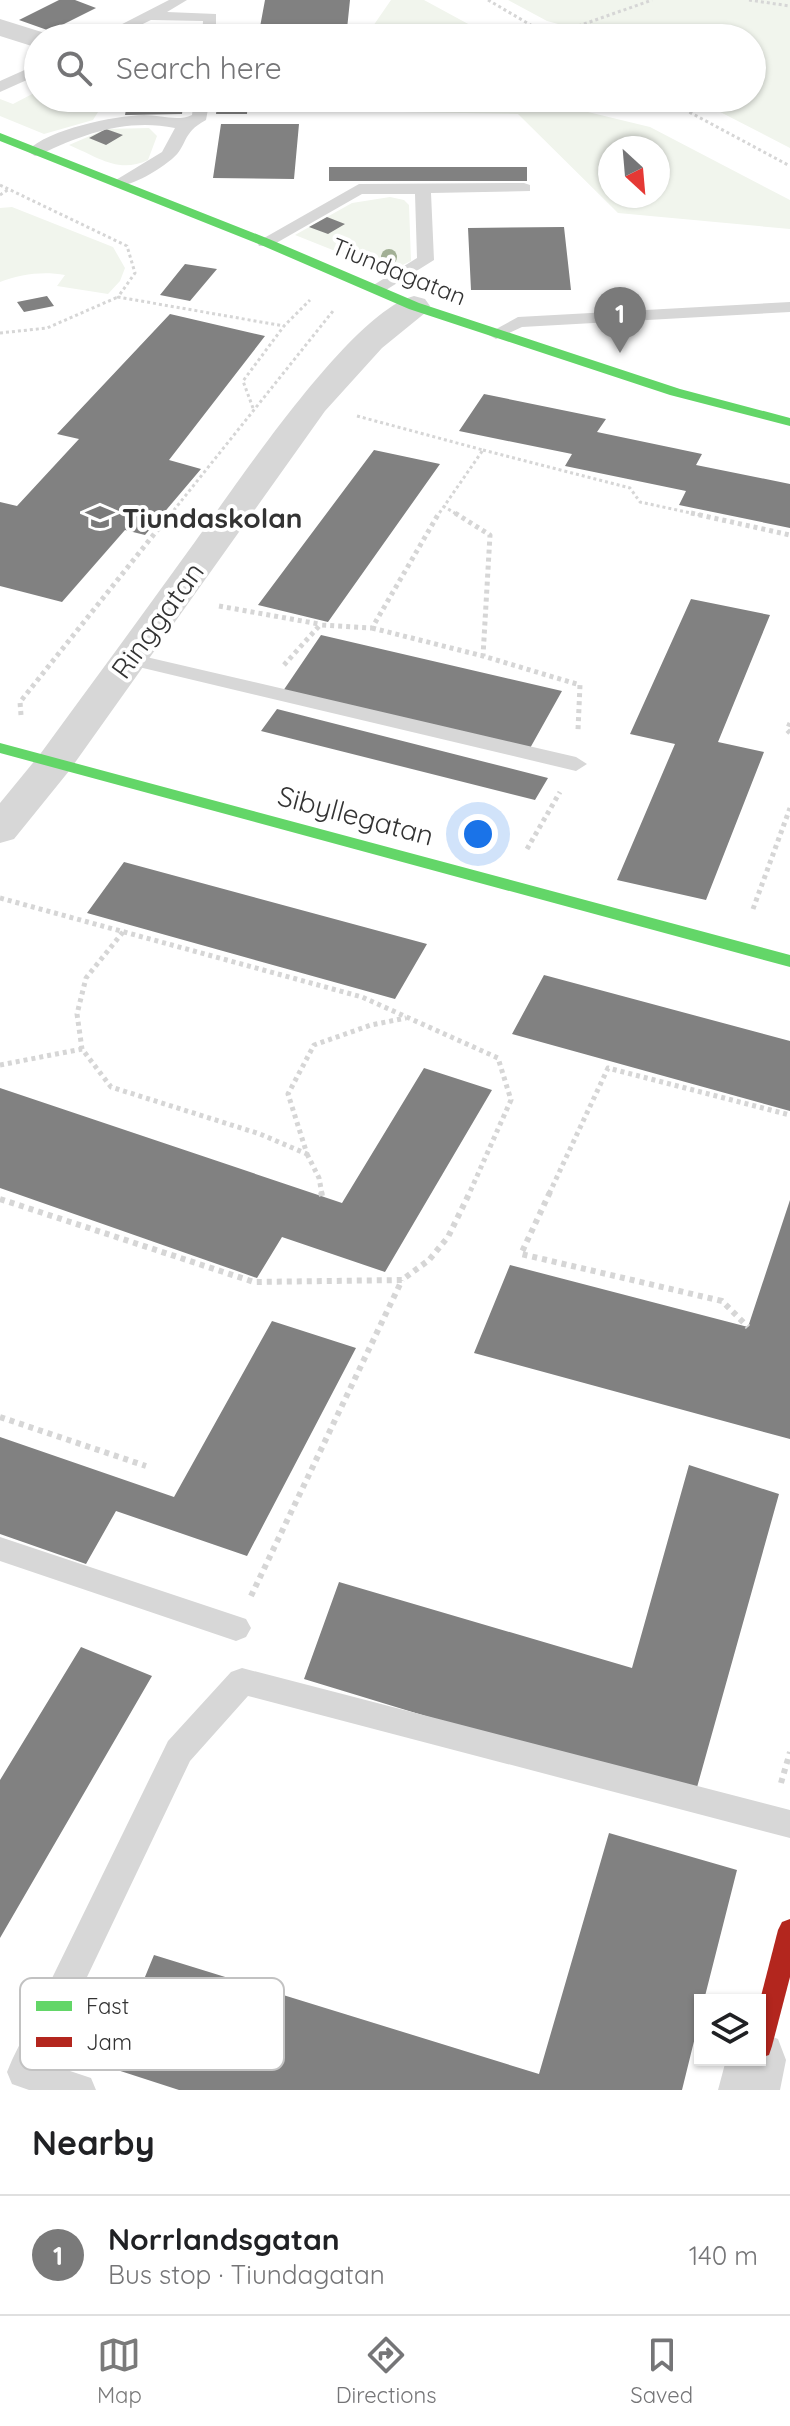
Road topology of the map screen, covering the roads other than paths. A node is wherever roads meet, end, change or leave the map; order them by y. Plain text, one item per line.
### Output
1 (180, 0) edge
2 (147, 16) junction
3 (135, 24) edge
4 (210, 24) edge
5 (0, 27) edge
6 (24, 35) edge
7 (24, 76) edge
8 (0, 87) edge
9 (201, 112) edge
10 (184, 125) junction
11 (0, 137) edge
12 (35, 151) junction
13 (119, 183) junction
14 (524, 188) dead end
15 (423, 189) junction
16 (265, 242) junction
17 (378, 290) junction
18 (414, 306) junction
19 (790, 307) edge
20 (496, 334) junction
21 (790, 422) edge
22 (129, 659) junction
23 (0, 748) edge
24 (40, 759) junction
25 (576, 764) road end
26 (0, 830) edge
27 (790, 961) edge
28 (0, 1549) edge
29 (236, 1628) road end
30 (790, 1824) edge
31 (790, 1930) edge
32 (69, 1978) edge
33 (766, 2023) edge
34 (755, 2066) edge
35 (25, 2070) edge
36 (79, 2090) edge
37 (749, 2090) edge

1 - 2 lane
2 - 3 lane
2 - 4 lane
5 - 6 street
7 - 8 lane
9 - 10 lane
10 - 12 lane
10 - 13 lane
11 - 12 street, Tiundagatan
12 - 13 street, Tiundagatan
13 - 16 street, Tiundagatan
14 - 15 lane
15 - 16 lane
15 - 17 lane
16 - 17 street, Tiundagatan
17 - 18 street, Tiundagatan
18 - 20 street, Tiundagatan
18 - 22 street, Ringgatan
19 - 20 lane
20 - 21 street, Tiundagatan
22 - 24 street, Ringgatan
22 - 25 lane
23 - 24 street, Sibyllegatan
24 - 26 street, Ringgatan
24 - 27 street, Sibyllegatan
28 - 29 lane
30 - 32 lane
31 - 33 street
34 - 37 street
35 - 36 lane

